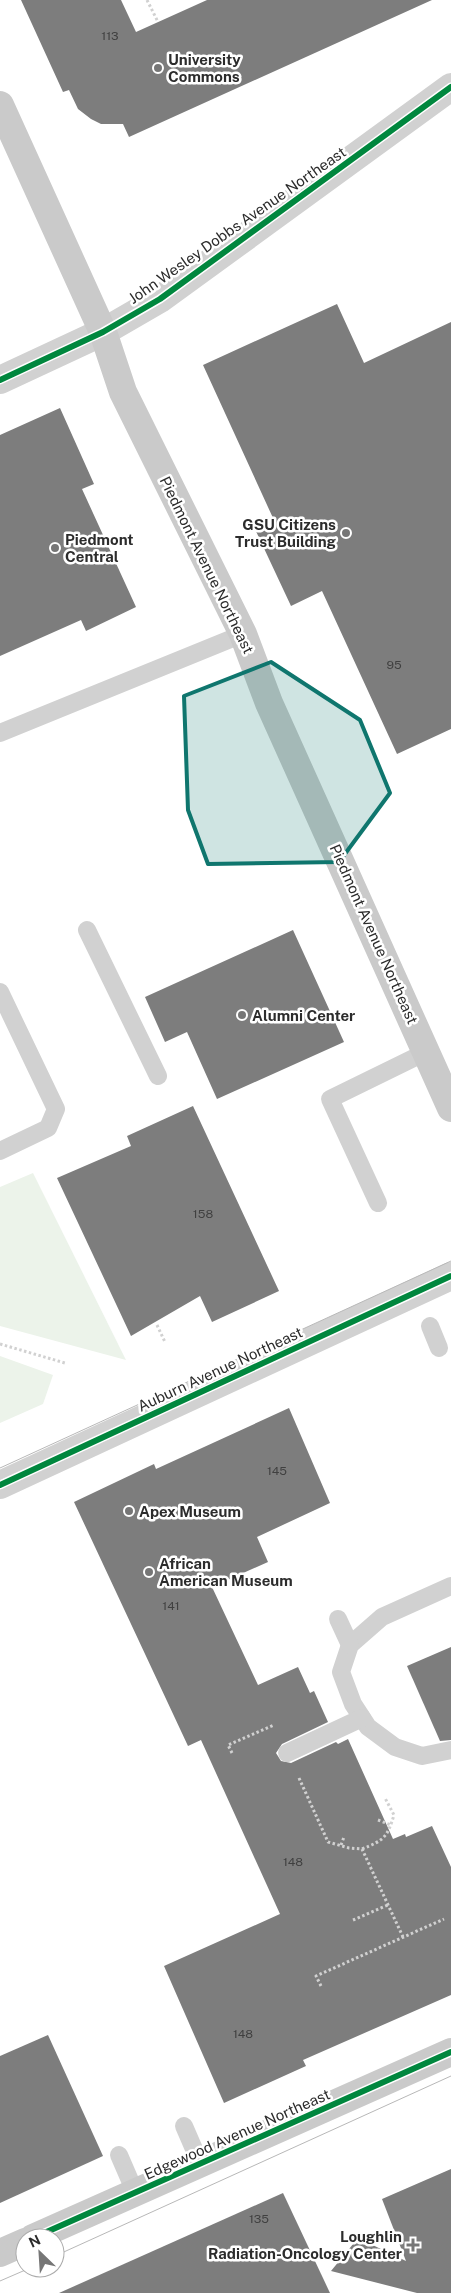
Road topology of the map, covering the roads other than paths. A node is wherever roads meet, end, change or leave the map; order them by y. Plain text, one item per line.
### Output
1 (451, 87) edge
2 (0, 105) edge
3 (8, 143) edge
4 (103, 332) junction
5 (0, 380) edge
6 (243, 634) junction
7 (0, 733) edge
8 (87, 930) dead end
9 (0, 992) edge
10 (426, 1052) junction
11 (158, 1076) dead end
12 (451, 1108) edge
13 (0, 1151) edge
14 (378, 1203) dead end
15 (451, 1276) edge
16 (430, 1326) dead end
17 (440, 1348) dead end
18 (0, 1485) edge
19 (451, 1586) edge
20 (338, 1619) dead end
21 (350, 1645) junction
22 (362, 1718) junction
23 (451, 1750) edge
24 (287, 1753) dead end
25 (451, 2052) edge
26 (184, 2126) dead end
27 (119, 2155) dead end
28 (200, 2163) junction
29 (135, 2192) junction
30 (55, 2228) edge
31 (15, 2246) edge
32 (0, 2253) edge

1 - 4 street, John Wesley Dobbs Avenue Northeast
2 - 3 main road, Piedmont Avenue Northeast
3 - 4 main road, Piedmont Avenue Northeast
4 - 5 street, John Wesley Dobbs Avenue Northeast
4 - 6 main road, Piedmont Avenue Northeast
6 - 7 lane
6 - 10 main road, Piedmont Avenue Northeast
8 - 11 lane
9 - 13 lane
10 - 12 main road, Piedmont Avenue Northeast
10 - 14 lane
15 - 18 street, Auburn Avenue Northeast
16 - 17 lane
19 - 21 lane
20 - 21 lane
21 - 22 lane
22 - 23 lane
22 - 24 lane
25 - 28 main road, Edgewood Avenue Northeast
26 - 28 lane
27 - 29 lane
28 - 29 main road, Edgewood Avenue Northeast
29 - 30 main road, Edgewood Avenue Northeast
31 - 32 main road

